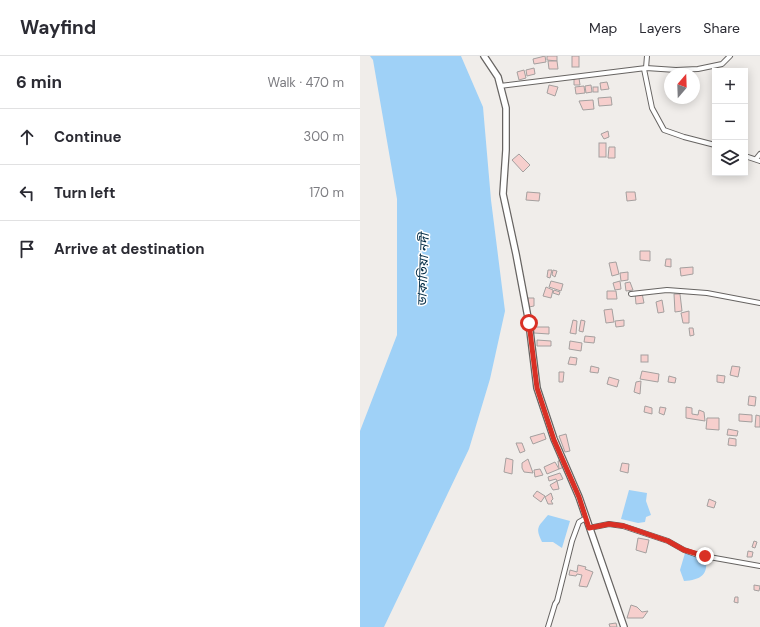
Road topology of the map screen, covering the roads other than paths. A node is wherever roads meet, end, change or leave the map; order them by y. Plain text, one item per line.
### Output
1 (484, 56) edge
2 (647, 56) edge
3 (730, 56) edge
4 (645, 69) junction
5 (500, 86) junction
6 (712, 145) edge
7 (760, 154) edge
8 (748, 157) edge
9 (758, 160) edge
10 (631, 294) dead end
11 (760, 303) edge
12 (586, 518) junction
13 (589, 528) junction
14 (760, 566) edge
15 (548, 627) edge
16 (624, 627) edge

1 - 5 main road
2 - 4 street
3 - 4 street
4 - 5 street
4 - 6 street
5 - 12 main road
7 - 9 street
8 - 9 street
10 - 11 street
12 - 13 main road
12 - 15 street
13 - 14 street
13 - 16 main road

